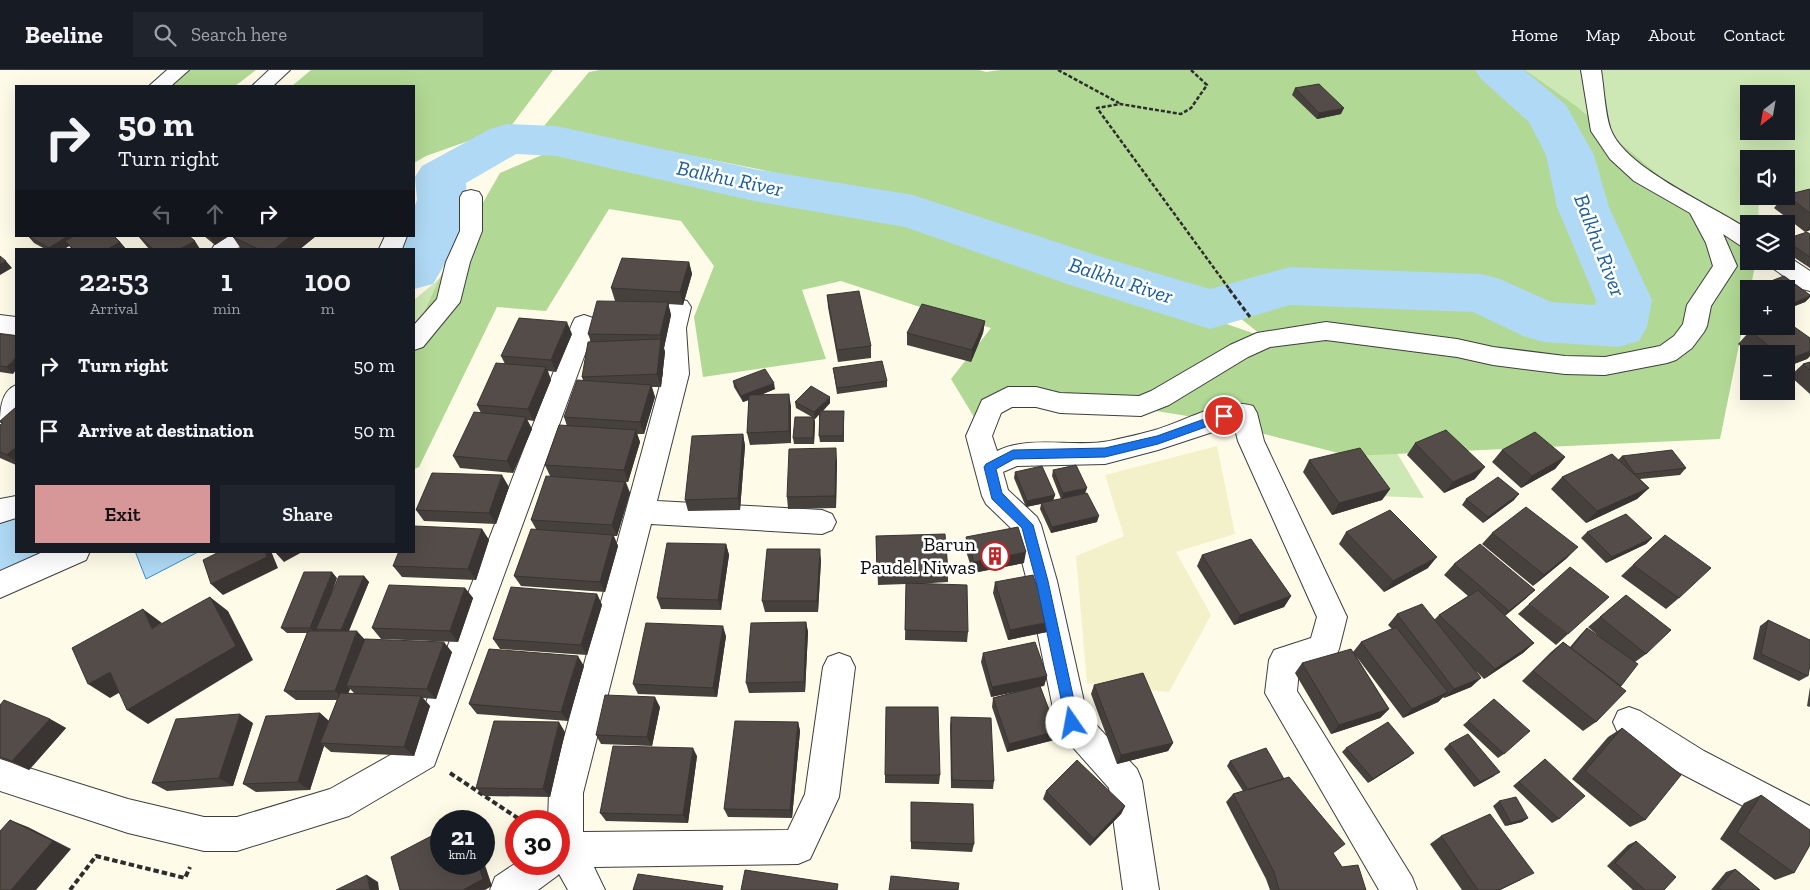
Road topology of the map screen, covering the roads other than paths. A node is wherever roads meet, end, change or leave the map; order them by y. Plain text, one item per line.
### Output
1 (179, 70) edge
2 (280, 70) edge
3 (1591, 70) edge
4 (160, 85) edge
5 (263, 85) edge
6 (471, 197) dead end
7 (1700, 210) junction
8 (1740, 234) edge
9 (241, 237) edge
10 (224, 248) edge
11 (1791, 270) edge
12 (1810, 283) edge
13 (679, 308) edge
14 (0, 324) edge
15 (584, 324) dead end
16 (15, 326) edge
17 (415, 340) edge
18 (15, 396) edge
19 (0, 419) edge
20 (990, 467) junction
21 (15, 506) edge
22 (0, 511) edge
23 (640, 512) junction
24 (822, 522) dead end
25 (72, 553) edge
26 (0, 585) edge
27 (839, 667) dead end
28 (1629, 722) dead end
29 (0, 775) edge
30 (563, 810) edge
31 (1810, 824) edge
32 (570, 855) edge
33 (570, 871) edge
34 (529, 875) edge
35 (508, 890) edge
36 (587, 890) edge
37 (1141, 890) edge
38 (1399, 890) edge

1 - 4 street
2 - 5 street
3 - 7 street
6 - 17 street
7 - 8 street
7 - 20 street
9 - 10 street
11 - 12 street
13 - 23 street
14 - 16 street
15 - 29 street
18 - 19 street
20 - 37 street
20 - 38 street
21 - 22 street
23 - 24 street
23 - 30 street
25 - 26 street
27 - 32 street
28 - 31 street
33 - 36 street
34 - 35 street

